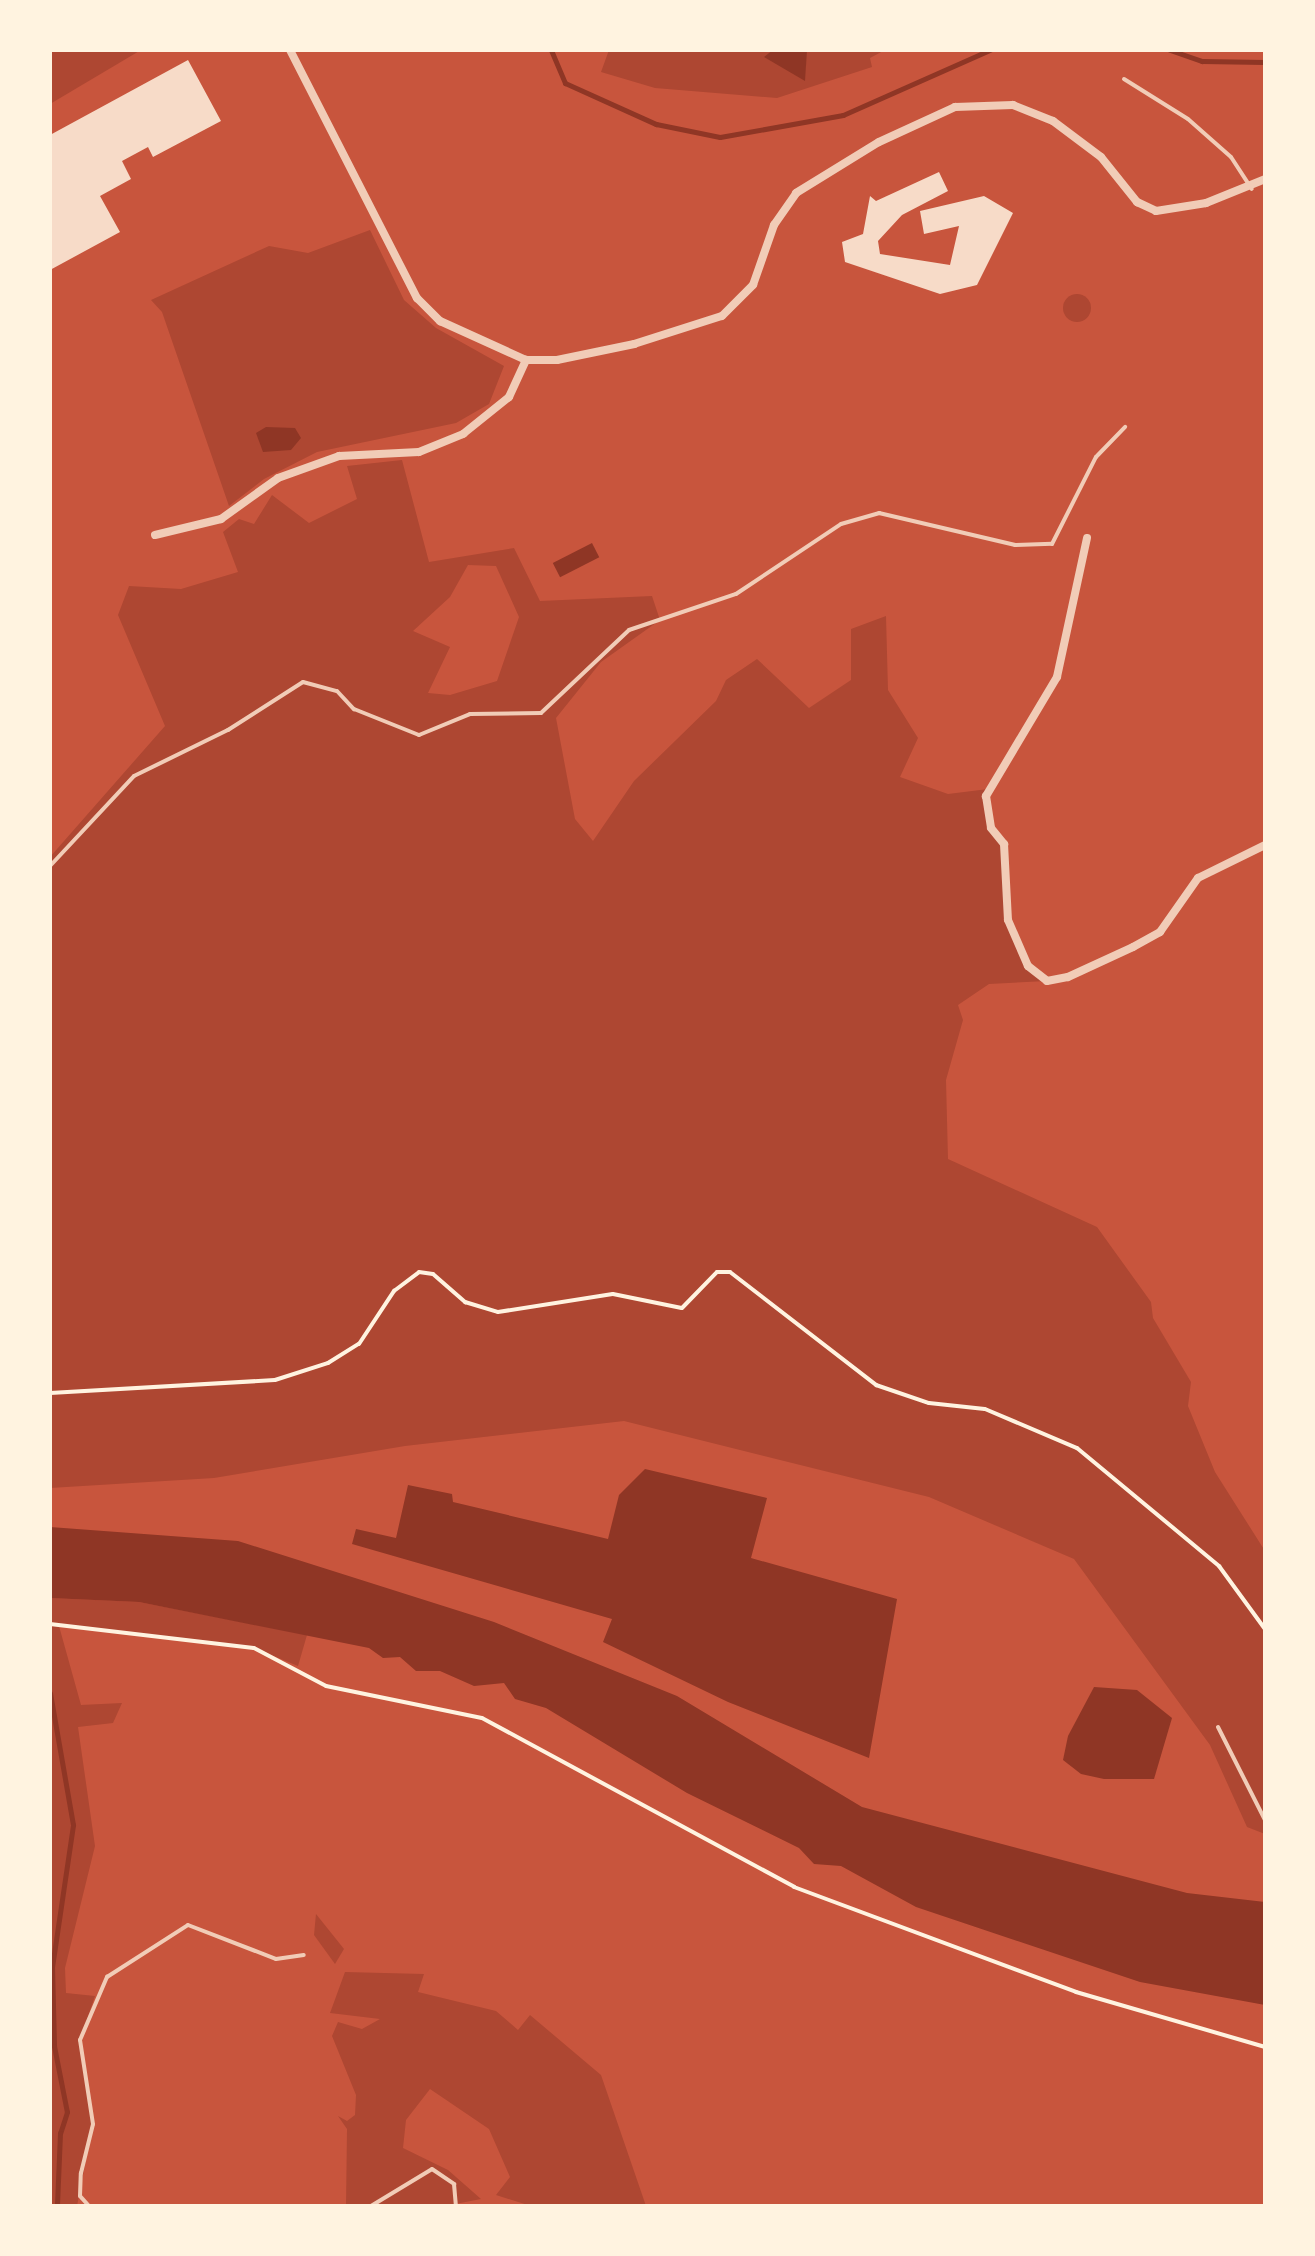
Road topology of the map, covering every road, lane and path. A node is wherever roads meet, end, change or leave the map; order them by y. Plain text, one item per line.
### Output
1 (290, 50) edge
2 (1124, 78) dead end
3 (1265, 179) edge
4 (1252, 189) junction
5 (526, 360) junction
6 (1124, 427) dead end
7 (155, 536) dead end
8 (1087, 538) dead end
9 (1265, 845) edge
10 (50, 866) edge
11 (50, 1393) edge
12 (51, 1624) edge
13 (1265, 1628) edge
14 (1218, 1727) dead end
15 (1265, 1820) edge
16 (304, 1955) dead end
17 (1265, 2047) edge
18 (89, 2206) edge
19 (371, 2206) edge
20 (456, 2206) edge

1 - 5 street
2 - 4 lane
3 - 4 street
4 - 5 street
5 - 7 street
6 - 10 lane
8 - 9 street
11 - 13 path
12 - 17 path
14 - 15 lane
16 - 18 lane
19 - 20 lane

